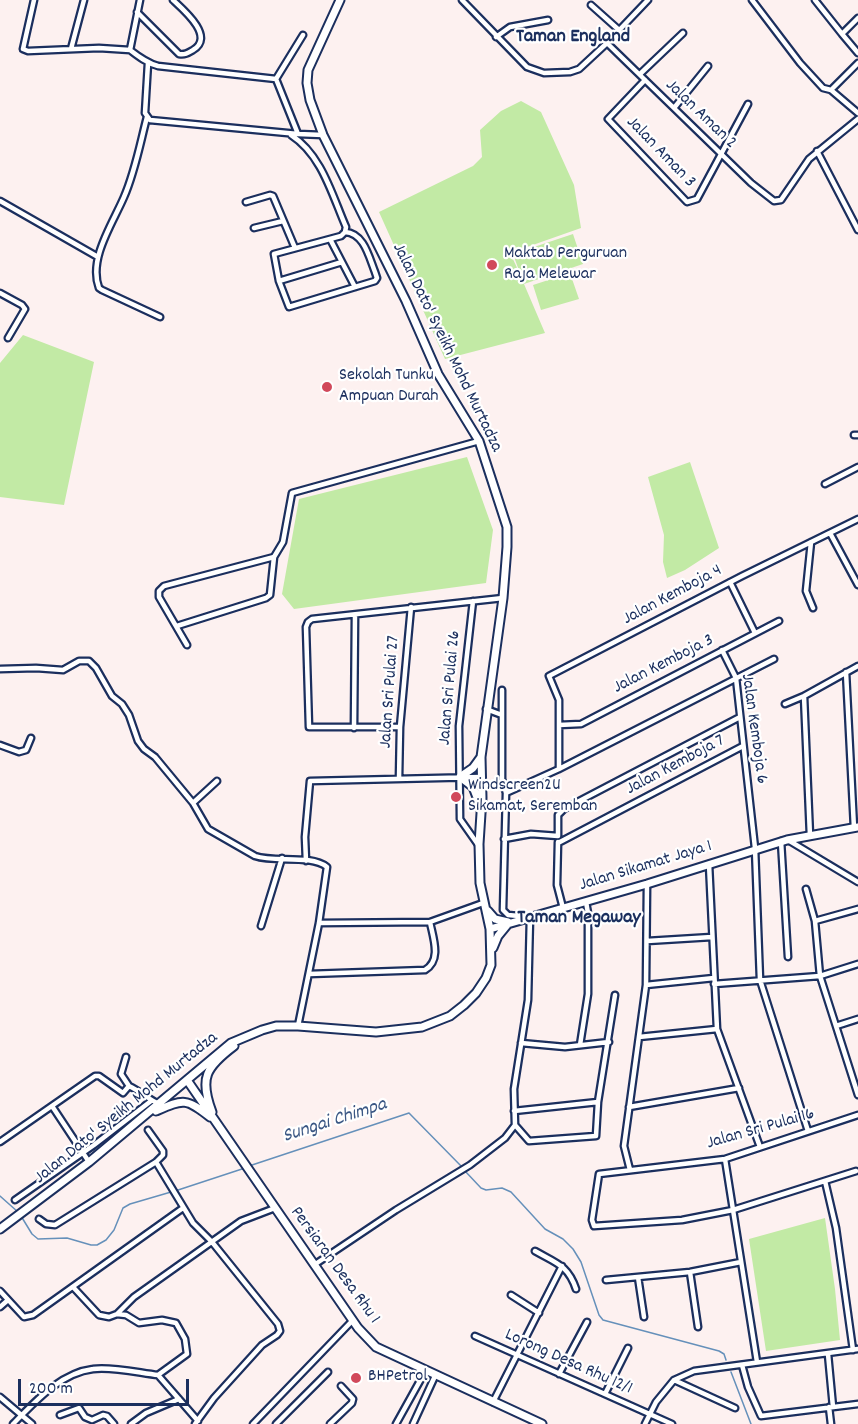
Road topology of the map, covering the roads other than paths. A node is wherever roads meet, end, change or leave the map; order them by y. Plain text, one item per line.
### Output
1 (34, 0) edge
2 (84, 0) edge
3 (140, 0) edge
4 (173, 0) edge
5 (340, 0) edge
6 (462, 0) edge
7 (648, 0) edge
8 (752, 0) edge
9 (815, 0) edge
10 (591, 5) dead end
11 (138, 12) junction
12 (858, 18) edge
13 (548, 20) dead end
14 (619, 30) junction
15 (683, 33) dead end
16 (842, 34) junction
17 (303, 35) dead end
18 (496, 37) junction
19 (607, 43) junction
20 (71, 49) junction
21 (130, 50) junction
22 (858, 53) edge
23 (148, 63) junction
24 (858, 63) edge
25 (708, 66) dead end
26 (639, 74) junction
27 (276, 79) junction
28 (645, 80) junction
29 (831, 90) junction
30 (748, 104) dead end
31 (674, 108) junction
32 (858, 113) edge
33 (147, 117) junction
34 (858, 119) edge
35 (289, 133) junction
36 (298, 134) junction
37 (323, 135) junction
38 (818, 151) junction
39 (722, 154) junction
40 (0, 201) edge
41 (246, 202) dead end
42 (283, 221) junction
43 (254, 228) dead end
44 (858, 230) edge
45 (345, 232) junction
46 (330, 239) junction
47 (295, 248) junction
48 (98, 257) junction
49 (342, 262) junction
50 (279, 281) junction
51 (355, 287) junction
52 (0, 293) edge
53 (160, 317) dead end
54 (8, 338) dead end
55 (478, 441) junction
56 (858, 467) edge
57 (825, 484) dead end
58 (858, 519) edge
59 (830, 532) junction
60 (811, 542) junction
61 (274, 557) junction
62 (730, 582) junction
63 (858, 585) edge
64 (503, 598) junction
65 (473, 601) junction
66 (411, 607) junction
67 (813, 608) dead end
68 (355, 615) junction
69 (779, 621) dead end
70 (177, 626) junction
71 (755, 633) junction
72 (187, 645) dead end
73 (722, 650) junction
74 (774, 659) dead end
75 (858, 666) edge
76 (0, 669) edge
77 (846, 672) junction
78 (736, 678) junction
79 (502, 690) dead end
80 (804, 696) junction
81 (785, 704) dead end
82 (486, 709) junction
83 (502, 714) junction
84 (740, 717) junction
85 (559, 725) junction
86 (400, 727) junction
87 (354, 728) junction
88 (31, 738) dead end
89 (0, 745) edge
90 (743, 746) junction
91 (481, 757) junction
92 (559, 768) junction
93 (460, 777) junction
94 (481, 777) junction
95 (399, 779) junction
96 (218, 780) dead end
97 (506, 793) junction
98 (193, 802) junction
99 (482, 808) junction
100 (856, 828) edge
101 (558, 836) junction
102 (810, 836) junction
103 (504, 839) junction
104 (784, 840) junction
105 (558, 843) junction
106 (479, 846) junction
107 (755, 849) junction
108 (282, 858) junction
109 (306, 861) junction
110 (709, 864) junction
111 (858, 875) edge
112 (849, 876) junction
113 (858, 882) edge
114 (647, 884) junction
115 (806, 889) dead end
116 (586, 902) junction
117 (484, 904) junction
118 (563, 908) junction
119 (858, 909) edge
120 (530, 917) junction
121 (515, 921) junction
122 (815, 921) junction
123 (430, 922) junction
124 (319, 923) junction
125 (261, 926) dead end
126 (490, 928) junction
127 (712, 937) junction
128 (647, 941) junction
129 (492, 951) junction
130 (788, 957) dead end
131 (858, 964) edge
132 (309, 974) junction
133 (820, 976) junction
134 (760, 980) junction
135 (714, 981) junction
136 (646, 984) junction
137 (615, 995) dead end
138 (858, 1018) edge
139 (298, 1026) junction
140 (836, 1026) junction
141 (717, 1029) junction
142 (262, 1030) junction
143 (639, 1036) junction
144 (521, 1042) junction
145 (609, 1042) junction
146 (580, 1045) junction
147 (126, 1057) dead end
148 (858, 1072) edge
149 (851, 1075) junction
150 (187, 1080) junction
151 (129, 1086) junction
152 (739, 1088) junction
153 (858, 1095) edge
154 (151, 1101) junction
155 (598, 1102) junction
156 (160, 1104) junction
157 (52, 1106) junction
158 (629, 1107) junction
159 (514, 1111) junction
160 (150, 1113) junction
161 (858, 1115) edge
162 (216, 1123) junction
163 (515, 1125) junction
164 (148, 1130) dead end
165 (808, 1131) junction
166 (0, 1142) edge
167 (759, 1147) junction
168 (82, 1154) junction
169 (725, 1159) junction
170 (89, 1162) junction
171 (156, 1162) junction
172 (630, 1170) junction
173 (856, 1171) dead end
174 (825, 1181) junction
175 (15, 1200) dead end
176 (183, 1208) junction
177 (275, 1208) junction
178 (733, 1210) junction
179 (39, 1219) dead end
180 (0, 1229) edge
181 (212, 1242) junction
182 (535, 1251) dead end
183 (741, 1262) junction
184 (314, 1265) junction
185 (562, 1266) junction
186 (690, 1272) junction
187 (638, 1277) junction
188 (606, 1280) dead end
189 (74, 1287) junction
190 (576, 1289) dead end
191 (0, 1291) edge
192 (511, 1295) dead end
193 (8, 1300) junction
194 (0, 1307) edge
195 (539, 1312) junction
196 (117, 1314) junction
197 (644, 1317) dead end
198 (353, 1320) junction
199 (586, 1322) dead end
200 (698, 1328) dead end
201 (475, 1336) dead end
202 (628, 1348) dead end
203 (856, 1350) edge
204 (828, 1354) junction
205 (517, 1355) junction
206 (757, 1362) junction
207 (742, 1365) junction
208 (426, 1370) junction
209 (328, 1372) dead end
210 (158, 1374) junction
211 (559, 1374) junction
212 (435, 1376) junction
213 (674, 1380) junction
214 (341, 1386) dead end
215 (605, 1394) junction
216 (0, 1398) edge
217 (179, 1399) junction
218 (493, 1402) junction
219 (858, 1404) edge
220 (831, 1407) junction
221 (735, 1408) dead end
222 (650, 1414) junction
223 (22, 1415) junction
224 (60, 1415) dead end
225 (761, 1416) junction
226 (197, 1422) edge
227 (416, 1423) edge
228 (13, 1424) edge
229 (32, 1424) edge
230 (114, 1424) edge
231 (131, 1424) edge
232 (253, 1424) edge
233 (276, 1424) edge
234 (330, 1424) edge
235 (396, 1424) edge
236 (542, 1424) edge
237 (645, 1424) edge
238 (672, 1424) edge
239 (764, 1424) edge
240 (831, 1424) edge

1 - 20 street
2 - 20 street
3 - 11 street
4 - 11 street
5 - 37 main road, Jalan Dato' Syeikh Mohd Murtadza
6 - 18 street
7 - 14 street
8 - 29 street
9 - 16 street
10 - 14 street
11 - 21 street
12 - 16 street
13 - 18 street
14 - 19 street
15 - 26 street
16 - 22 street
17 - 27 street
18 - 19 street
19 - 26 street, Jalan Aman 2
20 - 21 street
21 - 23 street
23 - 27 street
23 - 33 street
24 - 29 street
25 - 31 street
26 - 28 street, Jalan Aman 2
27 - 36 street
28 - 31 street, Jalan Aman 2
28 - 39 street, Jalan Aman 3
29 - 32 street
30 - 39 street
31 - 39 street, Jalan Aman 2
33 - 35 street
33 - 48 street
34 - 38 street
35 - 36 street
35 - 45 street
36 - 37 street
37 - 55 main road, Jalan Dato' Syeikh Mohd Murtadza
38 - 39 street, Jalan Aman 2
38 - 44 street
40 - 48 street
41 - 42 street
42 - 43 street
42 - 47 street
45 - 46 street
45 - 51 street
46 - 47 street
46 - 49 street
47 - 50 street
48 - 53 street
49 - 50 street
49 - 51 street
50 - 51 street
52 - 54 street
55 - 61 street
55 - 64 main road, Jalan Dato' Syeikh Mohd Murtadza
56 - 57 street
58 - 59 street, Jalan Kemboja 4
59 - 60 street, Jalan Kemboja 4
59 - 63 street
60 - 62 street, Jalan Kemboja 4
60 - 67 street
61 - 70 street
61 - 70 street
62 - 71 street
62 - 85 street, Jalan Kemboja 4
64 - 65 street
64 - 82 main road, Jalan Dato' Syeikh Mohd Murtadza
65 - 66 street
65 - 93 street, Jalan Sri Pulai 26
66 - 68 street
66 - 86 street, Jalan Sri Pulai 27
68 - 87 street
68 - 87 street
69 - 71 street, Jalan Kemboja 3
70 - 72 street
71 - 73 street, Jalan Kemboja 3
73 - 78 street, Jalan Kemboja 6
73 - 85 street, Jalan Kemboja 3
74 - 78 street
75 - 77 street
76 - 98 street
77 - 80 street
77 - 100 street
78 - 84 street, Jalan Kemboja 6
78 - 92 street
79 - 83 street
80 - 81 street
80 - 102 street
82 - 83 street
82 - 91 main road, Jalan Dato' Syeikh Mohd Murtadza
83 - 97 street
84 - 90 street, Jalan Kemboja 6
84 - 101 street
85 - 92 street
86 - 87 street
86 - 95 street, Jalan Sri Pulai 27
88 - 89 street
90 - 105 street, Jalan Kemboja 7
90 - 107 street, Jalan Kemboja 6
91 - 93 main road
91 - 94 main road, Jalan Dato' Syeikh Mohd Murtadza
92 - 97 street
93 - 94 street
93 - 95 street
93 - 99 main road
93 - 106 street, Jalan Sri Pulai 26
94 - 99 main road, Jalan Dato' Syeikh Mohd Murtadza
95 - 109 street
96 - 98 street
97 - 103 street
98 - 108 street
99 - 106 main road, Jalan Dato' Syeikh Mohd Murtadza
100 - 102 main road, Jalan Sikamat Jaya 1
101 - 103 street
101 - 105 street
102 - 104 main road, Jalan Sikamat Jaya 1
103 - 120 street
104 - 107 main road, Jalan Sikamat Jaya 1
104 - 112 street
104 - 130 street
105 - 118 street
106 - 117 main road, Jalan Dato' Syeikh Mohd Murtadza
107 - 110 main road, Jalan Sikamat Jaya 1
107 - 134 street, Jalan Kemboja 6
108 - 109 street
108 - 125 street
109 - 124 street
110 - 114 main road, Jalan Sikamat Jaya 1
110 - 127 street
111 - 112 street
112 - 113 street
114 - 116 main road, Jalan Sikamat Jaya 1
114 - 128 street
115 - 122 street
116 - 118 main road, Jalan Sikamat Jaya 1
116 - 146 street
117 - 121 main road
117 - 123 street
117 - 126 main road, Jalan Dato' Syeikh Mohd Murtadza
118 - 120 main road, Jalan Sikamat Jaya 1
119 - 122 street
120 - 121 main road, Jalan Sikamat Jaya 1
120 - 144 street
121 - 126 main road, Jalan Sikamat Jaya 1
121 - 129 main road
122 - 133 street
123 - 124 street
123 - 132 street
124 - 132 street
126 - 129 main road, Jalan Dato' Syeikh Mohd Murtadza
127 - 128 street
127 - 135 street
128 - 136 street
129 - 139 main road, Jalan Dato' Syeikh Mohd Murtadza
131 - 133 street
132 - 139 street
133 - 134 street
133 - 140 street
134 - 135 street
134 - 165 street, Jalan Kemboja 6
135 - 136 street
135 - 141 street
136 - 143 street
137 - 145 street
138 - 140 street
139 - 142 main road, Jalan Dato' Syeikh Mohd Murtadza
140 - 149 street
141 - 143 street
141 - 152 street
142 - 150 main road, Jalan Dato' Syeikh Mohd Murtadza
142 - 162 main road
143 - 158 street
144 - 146 street
144 - 159 street
145 - 146 street
145 - 155 street
147 - 151 street
148 - 149 street
149 - 153 street
150 - 156 main road, Jalan Dato' Syeikh Mohd Murtadza
150 - 162 main road, Persiaran Desa Rhu 1
151 - 154 street
151 - 157 street
152 - 158 street
152 - 167 street
154 - 156 street
154 - 168 street
155 - 159 street
155 - 163 street
156 - 160 main road, Jalan Dato' Syeikh Mohd Murtadza
157 - 166 street
157 - 168 street
158 - 172 street
159 - 163 street
160 - 162 main road
160 - 170 main road, Jalan Dato' Syeikh Mohd Murtadza
161 - 165 street, Jalan Sri Pulai 16
162 - 177 main road, Persiaran Desa Rhu 1
163 - 184 street
164 - 171 street
165 - 167 street, Jalan Sri Pulai 16
167 - 169 street, Jalan Sri Pulai 16
168 - 170 street
168 - 175 street
169 - 172 street, Jalan Sri Pulai 16
169 - 178 street
170 - 180 main road, Jalan Dato' Syeikh Mohd Murtadza
171 - 176 street
171 - 179 street
172 - 178 street, Jalan Sri Pulai 16
173 - 174 street
174 - 178 street
174 - 203 street
176 - 181 street
176 - 189 street
177 - 181 street
177 - 184 main road, Persiaran Desa Rhu 1
178 - 183 street
181 - 196 street
181 - 226 street
182 - 185 street
183 - 186 street
183 - 206 street
184 - 198 main road, Persiaran Desa Rhu 1
185 - 190 street
185 - 195 street
186 - 187 street
186 - 200 street
187 - 188 street
187 - 197 street
189 - 193 street
189 - 196 street
191 - 193 street
192 - 195 street
193 - 194 street
195 - 205 street
196 - 210 street
198 - 208 main road, Persiaran Desa Rhu 1
198 - 232 street
199 - 211 street
201 - 205 street, Lorong Desa Rhu 12/1
202 - 215 street
203 - 204 street
204 - 206 street
204 - 220 street
205 - 211 street, Lorong Desa Rhu 12/1
205 - 218 street
206 - 207 street
207 - 213 street
207 - 225 street
208 - 212 main road, Persiaran Desa Rhu 1
208 - 235 street
209 - 233 street
210 - 217 street
210 - 223 street
211 - 215 street, Lorong Desa Rhu 12/1
212 - 218 main road, Persiaran Desa Rhu 1
212 - 227 street
213 - 221 street
213 - 222 street
214 - 234 street
215 - 222 street, Lorong Desa Rhu 12/1
216 - 223 street
217 - 226 street
217 - 231 street
218 - 236 main road, Persiaran Desa Rhu 1
219 - 220 street
220 - 225 street
220 - 240 street
222 - 237 street
222 - 238 street, Lorong Desa Rhu 12/1
223 - 228 street
223 - 229 street
224 - 230 street
225 - 239 street

